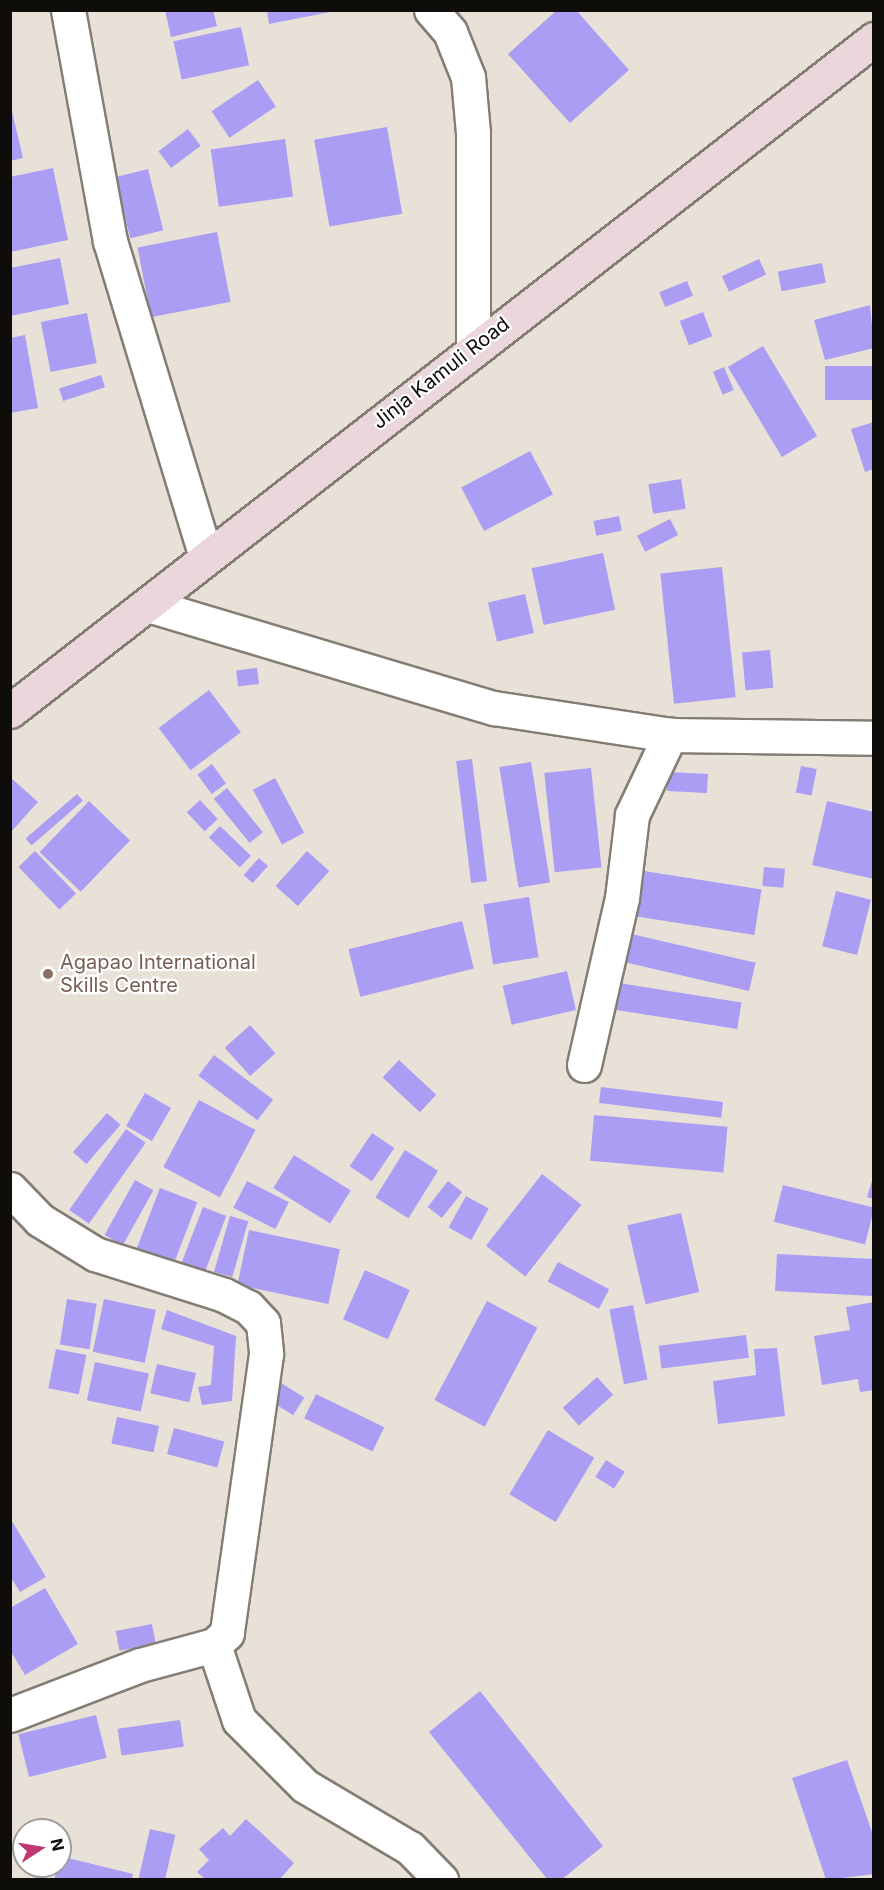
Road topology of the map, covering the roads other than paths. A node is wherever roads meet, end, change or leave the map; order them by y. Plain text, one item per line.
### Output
1 (68, 10) edge
2 (431, 10) edge
3 (873, 39) edge
4 (473, 348) junction
5 (206, 556) junction
6 (151, 606) junction
7 (10, 711) edge
8 (670, 735) junction
9 (873, 738) edge
10 (584, 1065) dead end
11 (10, 1189) edge
12 (214, 1645) junction
13 (10, 1715) edge
14 (441, 1880) edge

1 - 5 street
2 - 4 street
3 - 4 main road, Jinja Kamuli Road
4 - 5 main road, Jinja Kamuli Road
5 - 6 main road, Jinja Kamuli Road
6 - 7 main road, Jinja Kamuli Road
6 - 8 street
8 - 9 street
8 - 10 street
11 - 12 street
12 - 13 street
12 - 14 street

